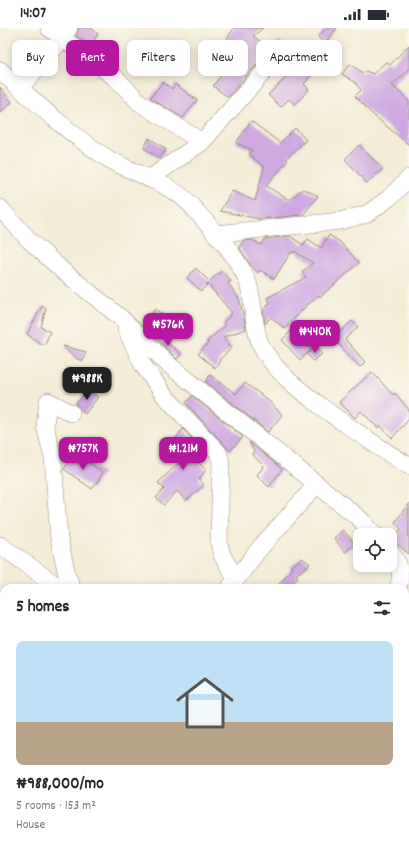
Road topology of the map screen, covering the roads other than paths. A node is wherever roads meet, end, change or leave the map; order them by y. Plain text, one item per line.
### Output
1 (49, 28) edge
2 (65, 33) edge
3 (0, 70) edge
4 (260, 76) edge
5 (20, 88) junction
6 (202, 142) junction
7 (409, 178) edge
8 (149, 179) junction
9 (0, 208) edge
10 (215, 234) junction
11 (121, 318) junction
12 (71, 413) dead end
13 (409, 466) edge
14 (317, 484) junction
15 (368, 528) edge
16 (0, 545) edge
17 (397, 560) edge
18 (233, 583) edge
19 (54, 584) edge
20 (70, 584) edge
21 (400, 584) edge

1 - 2 street
2 - 5 street
2 - 6 street
3 - 5 street
4 - 6 street
5 - 8 street
6 - 8 street
7 - 10 street
8 - 10 street
9 - 11 street
10 - 13 street
11 - 14 street
11 - 18 street
12 - 20 street
14 - 15 street
14 - 18 street
16 - 19 street
17 - 21 street

